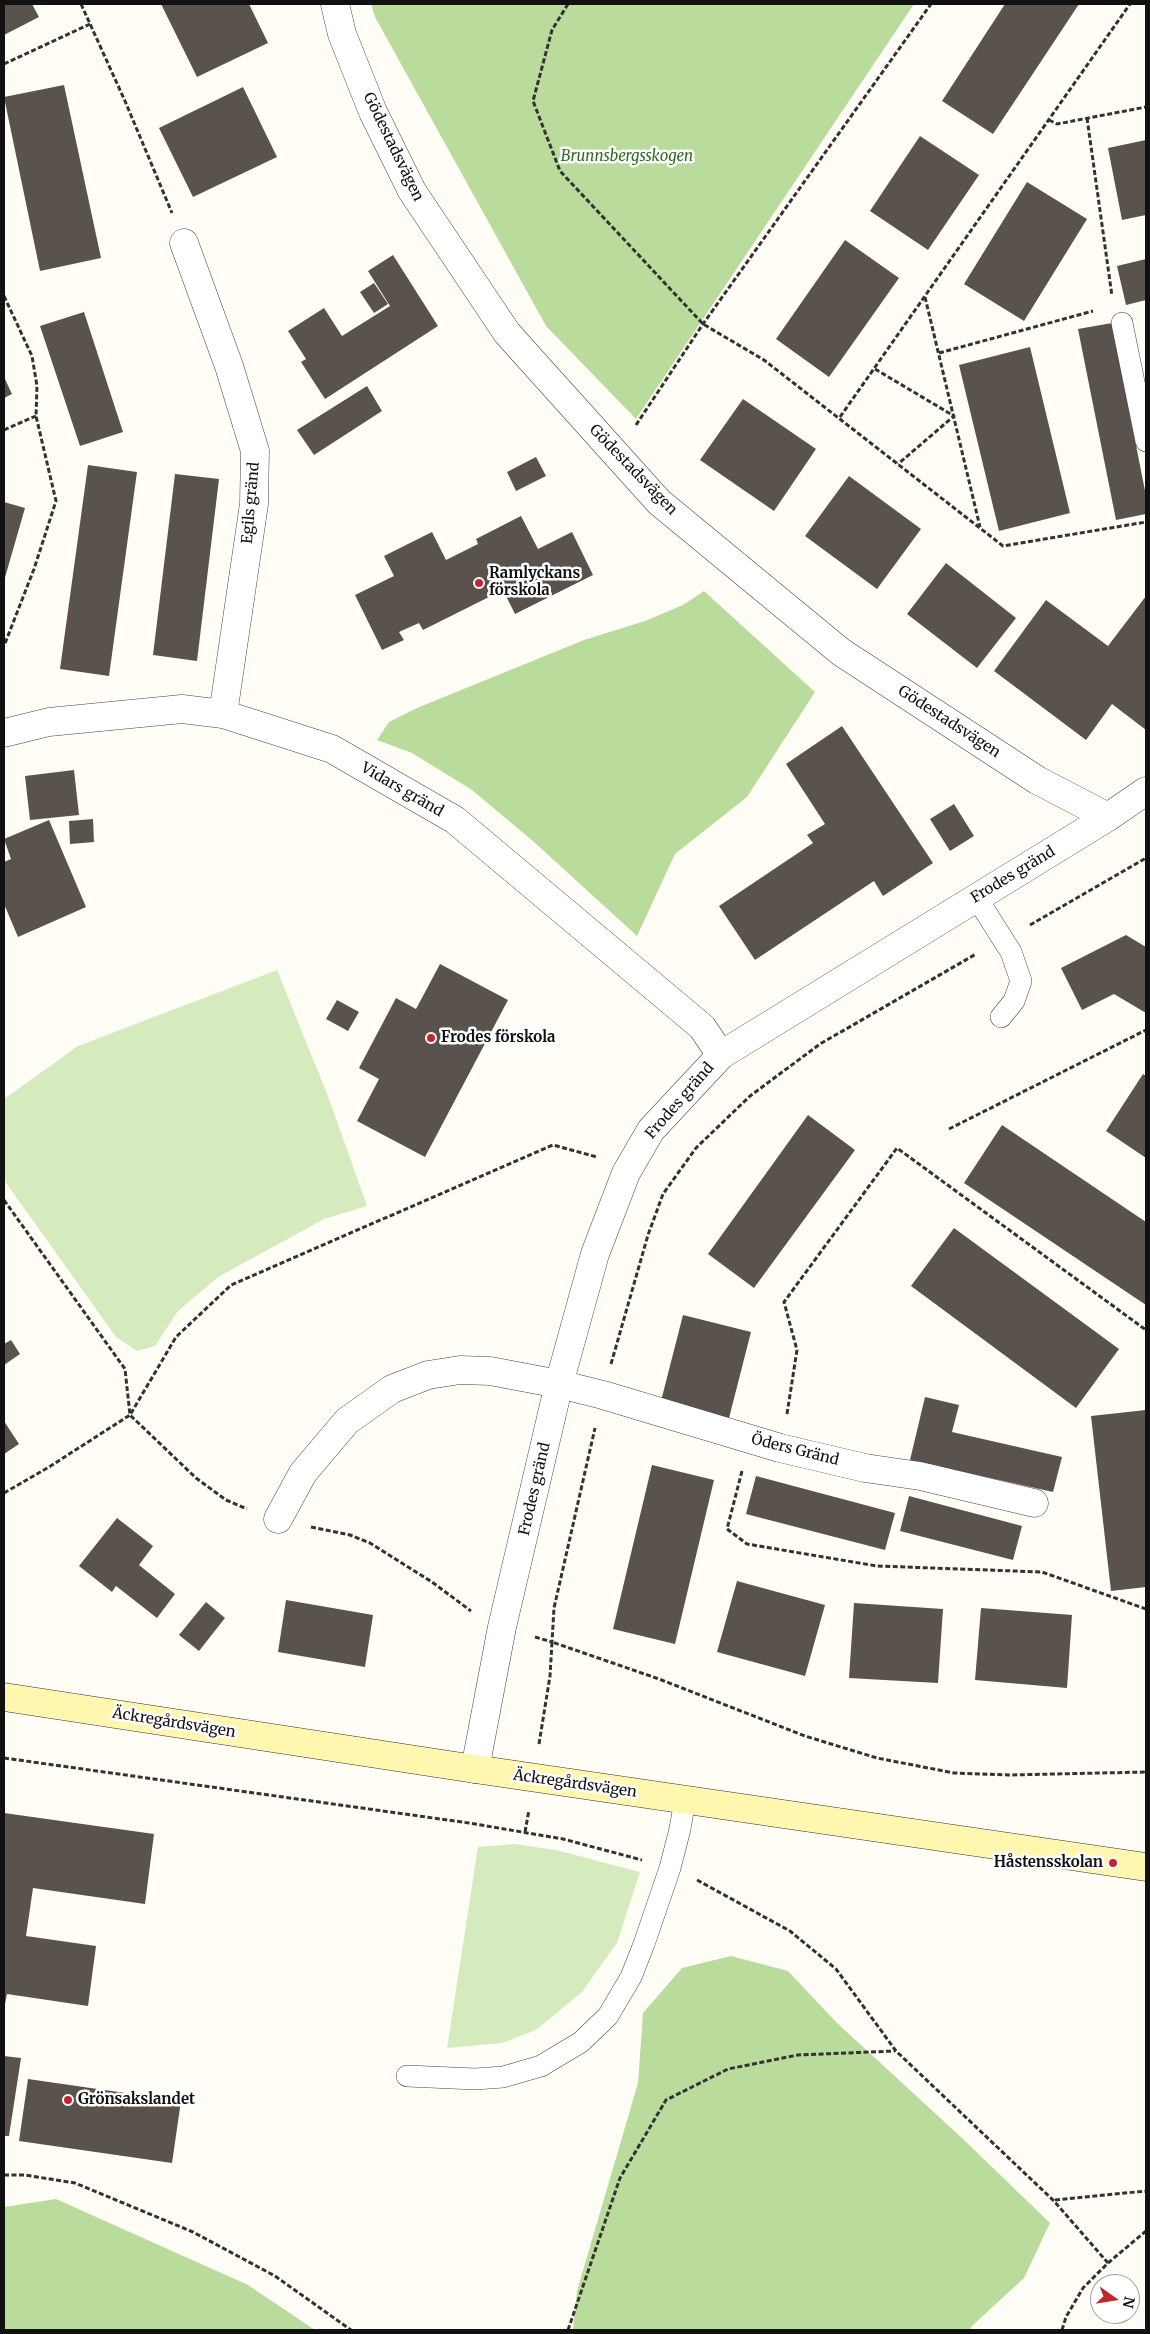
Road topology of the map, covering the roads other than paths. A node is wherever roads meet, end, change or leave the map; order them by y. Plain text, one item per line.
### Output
1 (335, 4) edge
2 (184, 243) road end
3 (1118, 315) road end
4 (1146, 441) edge
5 (223, 714) junction
6 (4, 733) edge
7 (1146, 790) edge
8 (1108, 817) junction
9 (976, 897) junction
10 (1001, 1017) dead end
11 (721, 1055) junction
12 (559, 1384) junction
13 (1034, 1502) dead end
14 (278, 1519) road end
15 (4, 1697) edge
16 (475, 1769) junction
17 (685, 1800) junction
18 (1146, 1867) edge
19 (406, 2076) dead end

1 - 8 street, Gödestadsvägen
2 - 5 street, Egils gränd
3 - 4 lane
5 - 6 street, Vidars gränd
5 - 11 street, Vidars gränd
7 - 8 street, Frodes gränd
8 - 9 street, Frodes gränd
9 - 10 lane
9 - 11 street, Frodes gränd
11 - 12 street, Frodes gränd
12 - 13 street, Öders Gränd
12 - 14 street, Öders Gränd
12 - 16 street, Frodes gränd
15 - 16 street, Äckregårdsvägen
16 - 17 street, Äckregårdsvägen
17 - 18 street, Äckregårdsvägen
17 - 19 lane

